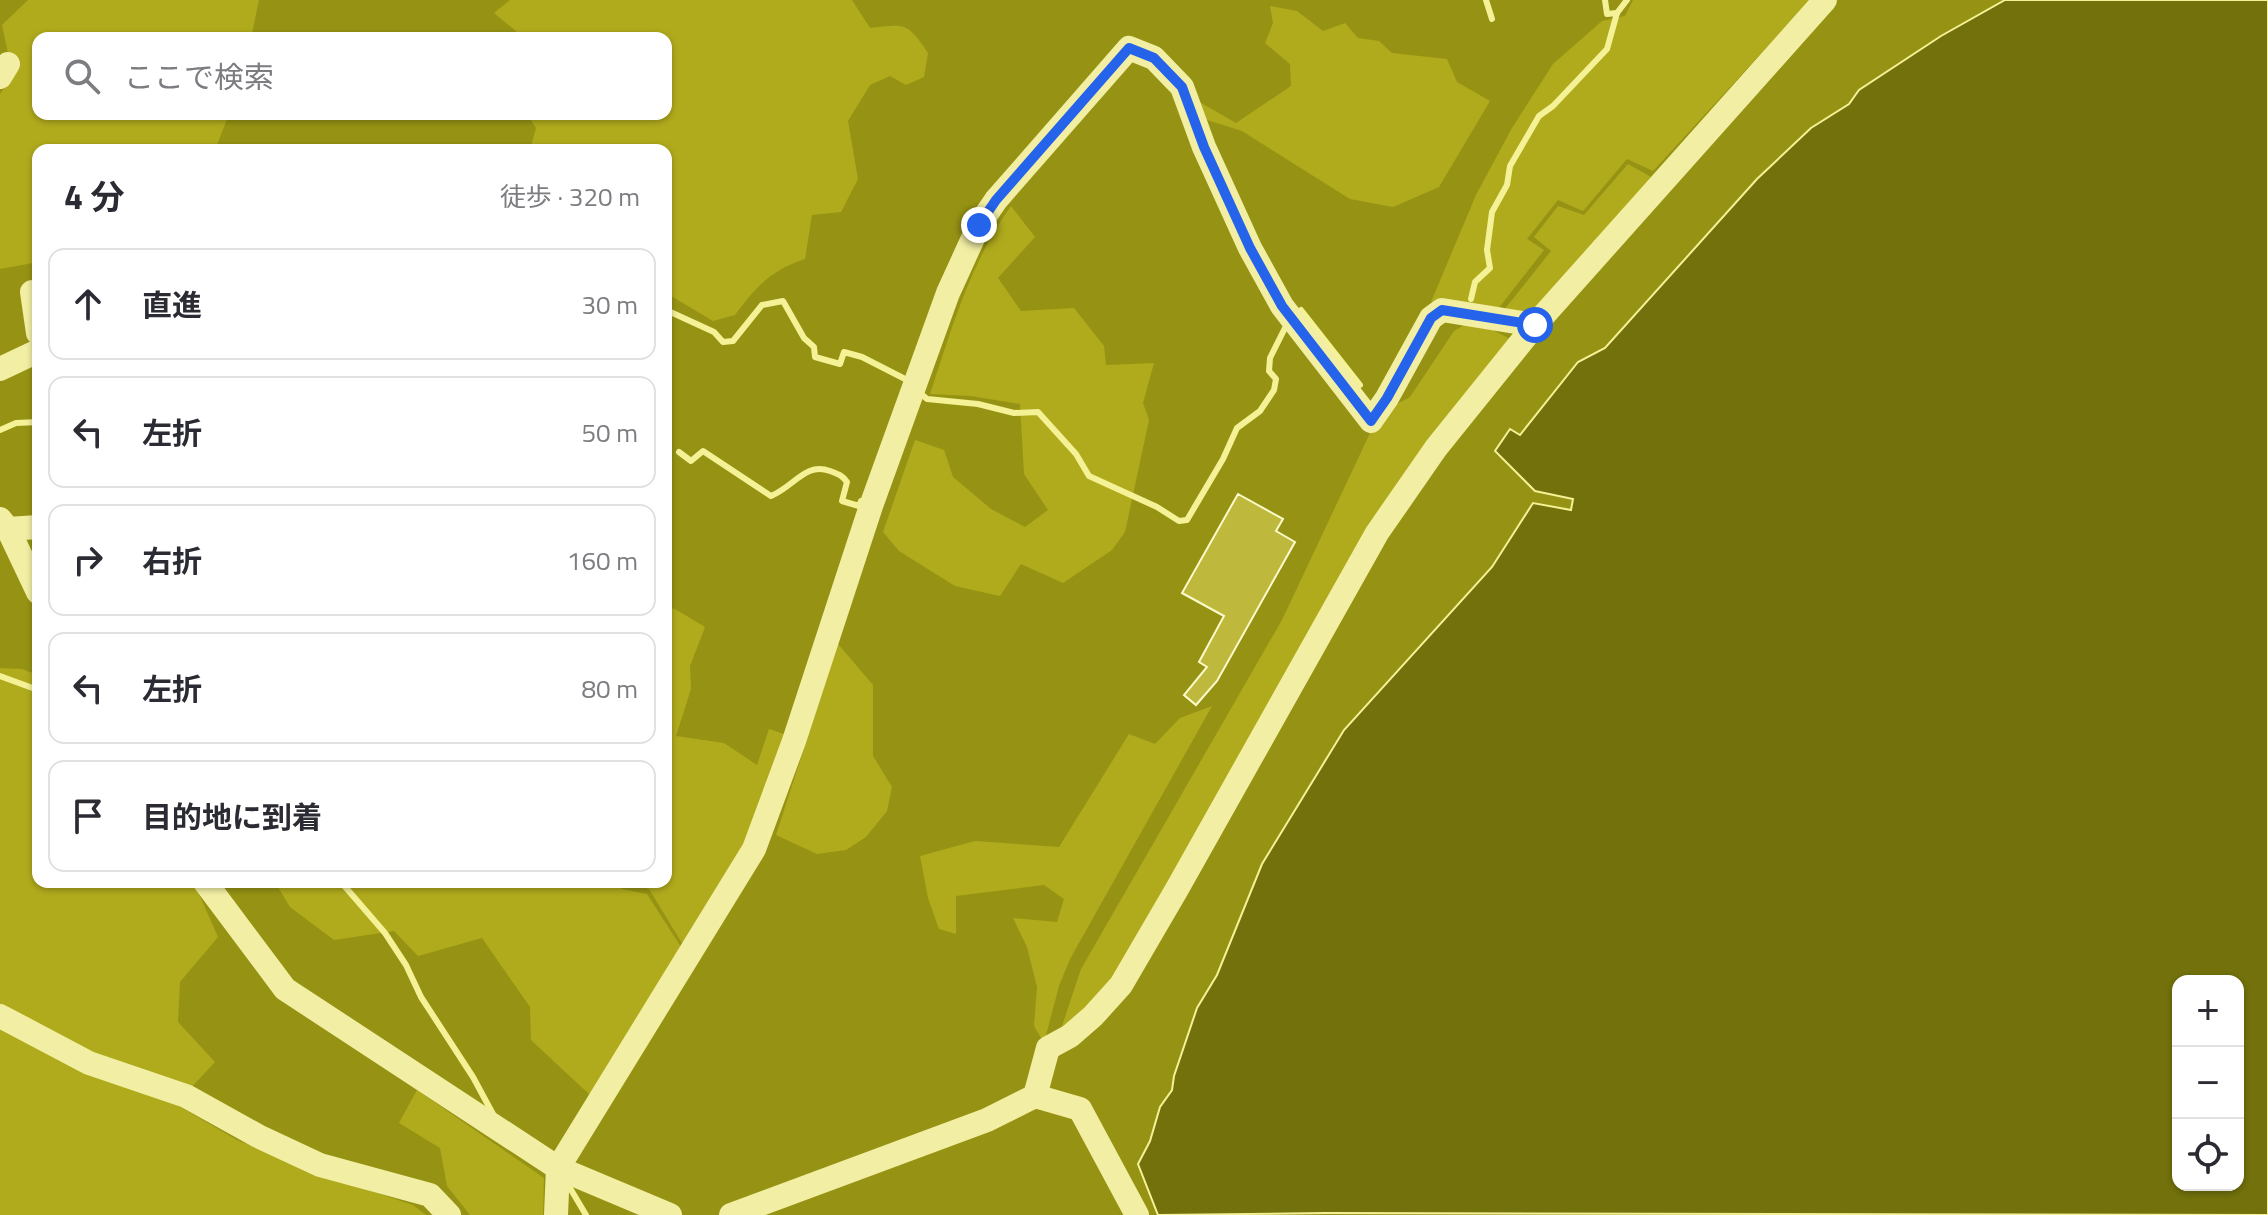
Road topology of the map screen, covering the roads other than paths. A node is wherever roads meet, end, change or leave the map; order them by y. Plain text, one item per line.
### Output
1 (1825, 0) edge
2 (1535, 325) junction
3 (32, 354) edge
4 (0, 369) edge
5 (4, 524) edge
6 (32, 526) edge
7 (32, 580) edge
8 (209, 888) edge
9 (0, 1016) edge
10 (1035, 1096) junction
11 (558, 1168) junction
12 (449, 1215) edge
13 (556, 1215) edge
14 (670, 1215) edge
15 (731, 1215) edge
16 (1137, 1215) edge

1 - 2 street
2 - 10 street
2 - 11 street
3 - 4 street
5 - 6 street
5 - 7 street
8 - 11 street
9 - 12 street
10 - 15 street
10 - 16 street
11 - 13 street
11 - 14 street

